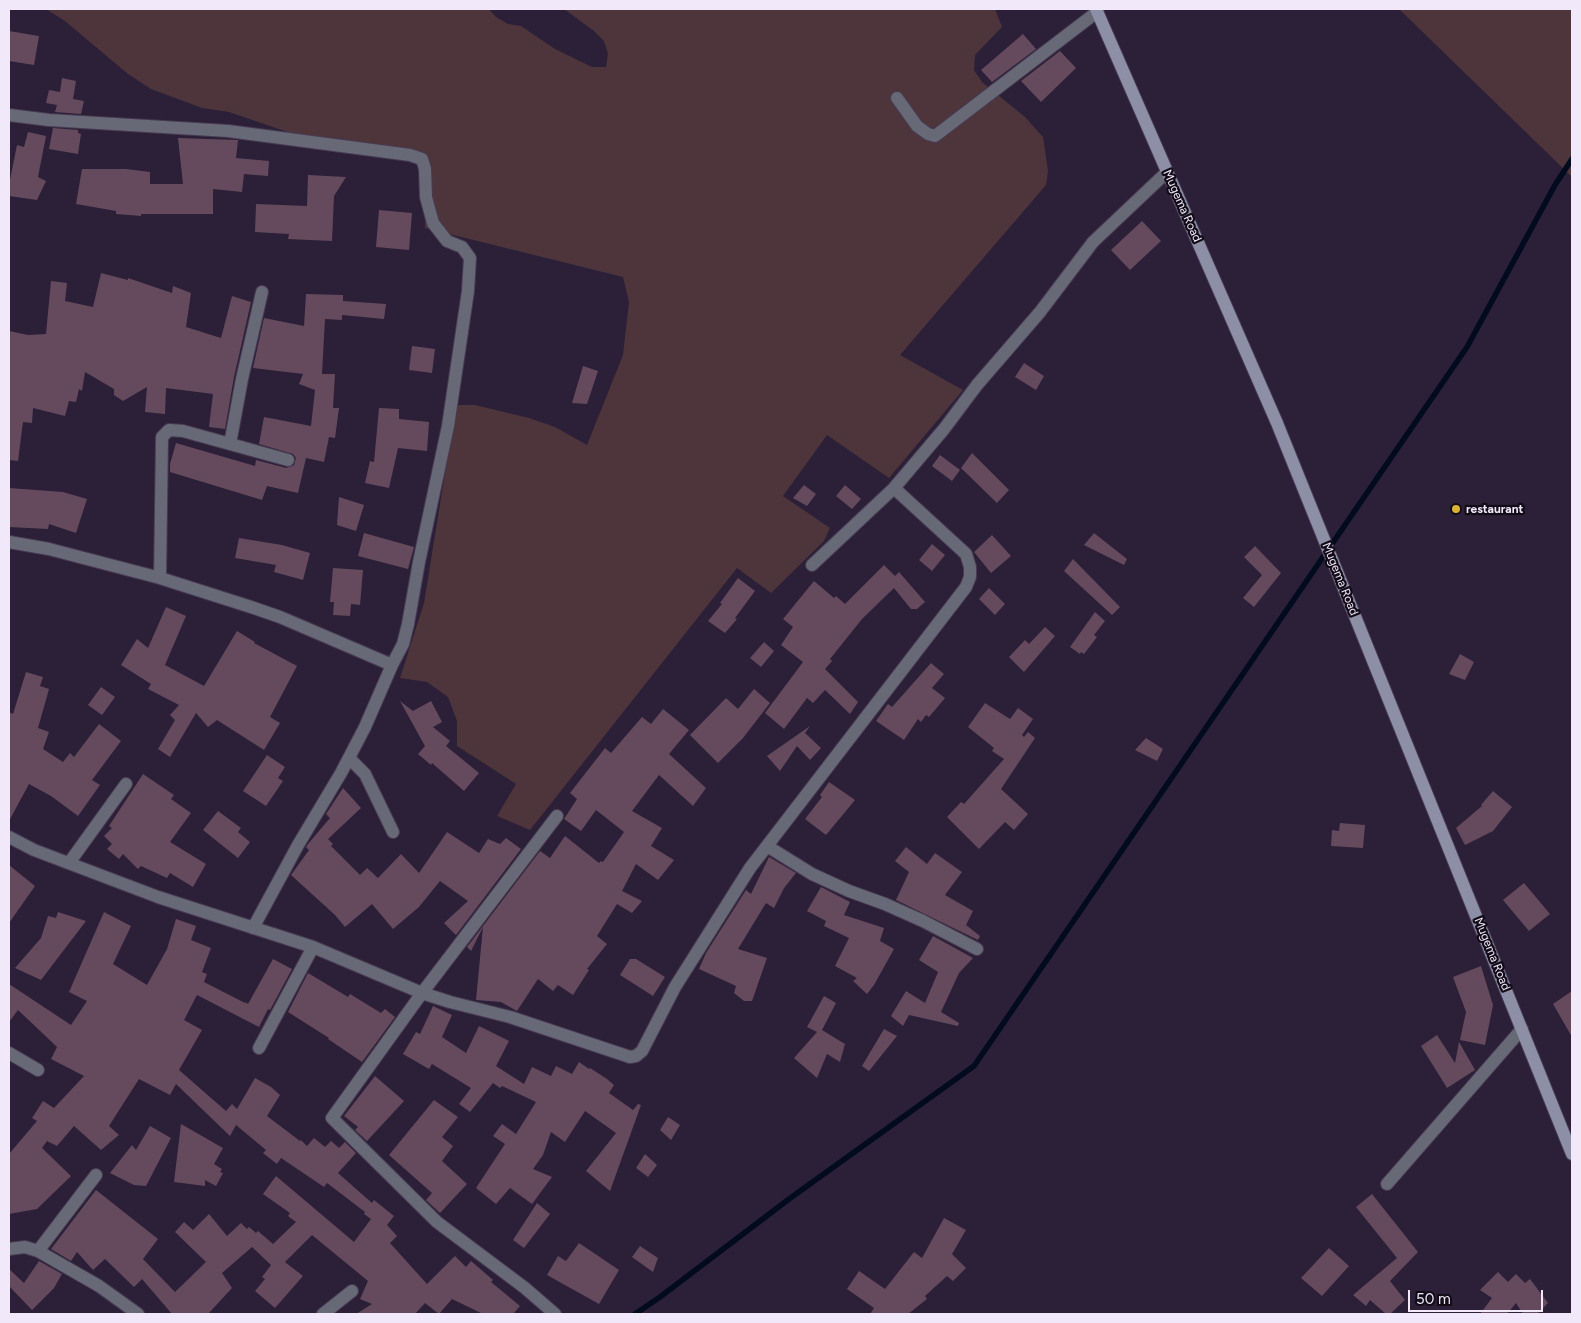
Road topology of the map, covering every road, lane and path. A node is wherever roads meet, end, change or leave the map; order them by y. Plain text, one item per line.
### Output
1 (1096, 10) edge
2 (896, 98) dead end
3 (9, 115) edge
4 (1167, 172) junction
5 (262, 292) dead end
6 (230, 444) junction
7 (288, 460) dead end
8 (894, 488) junction
9 (9, 542) edge
10 (812, 566) dead end
11 (160, 578) junction
12 (392, 665) junction
13 (349, 758) junction
14 (126, 784) dead end
15 (557, 816) dead end
16 (393, 832) dead end
17 (9, 837) edge
18 (768, 846) junction
19 (69, 863) junction
20 (253, 928) junction
21 (313, 947) junction
22 (977, 949) dead end
23 (422, 993) junction
24 (1522, 1029) junction
25 (259, 1048) dead end
26 (9, 1053) edge
27 (38, 1070) dead end
28 (1572, 1154) edge
29 (96, 1175) dead end
30 (1387, 1184) dead end
31 (9, 1249) edge
32 (38, 1251) junction
33 (352, 1291) dead end
34 (138, 1314) edge
35 (323, 1314) edge
36 (555, 1314) edge

1 - 2 street
1 - 4 street, Mugema Road
3 - 12 street
4 - 8 street
4 - 24 street, Mugema Road
5 - 6 street
6 - 7 street
6 - 11 street
8 - 10 street
8 - 18 street
9 - 11 street
11 - 12 street
12 - 13 street
13 - 16 street
13 - 20 street
14 - 19 street
15 - 23 street
17 - 19 street
18 - 22 street
18 - 23 street
19 - 20 street
20 - 21 street
21 - 23 street
21 - 25 street
23 - 36 street
24 - 28 street, Mugema Road
24 - 30 street
26 - 27 street
29 - 32 street
31 - 32 street
32 - 34 street
33 - 35 street

